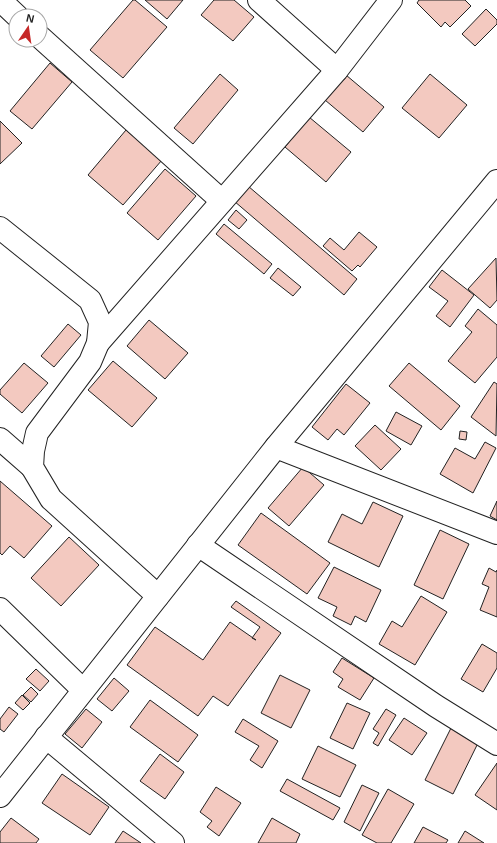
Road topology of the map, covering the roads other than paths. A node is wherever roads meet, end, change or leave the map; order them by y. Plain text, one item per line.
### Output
1 (0, 0) edge
2 (259, 0) edge
3 (391, 0) edge
4 (8, 8) edge
5 (48, 44) edge
6 (336, 70) junction
7 (496, 183) edge
8 (222, 202) junction
9 (0, 228) edge
10 (98, 343) junction
11 (0, 439) edge
12 (276, 447) junction
13 (32, 467) junction
14 (497, 533) edge
15 (198, 545) junction
16 (158, 596) junction
17 (0, 610) edge
18 (83, 690) junction
19 (46, 737) junction
20 (497, 744) edge
21 (0, 796) edge
22 (174, 843) edge

1 - 4 street
2 - 6 street
3 - 6 street
5 - 8 street
6 - 8 street
7 - 12 street
8 - 10 street
9 - 10 street
10 - 13 street
11 - 13 street
12 - 14 street
12 - 15 street
13 - 16 street
15 - 16 street
15 - 20 street
16 - 18 street
17 - 18 street
18 - 19 street
19 - 21 street
19 - 22 street

